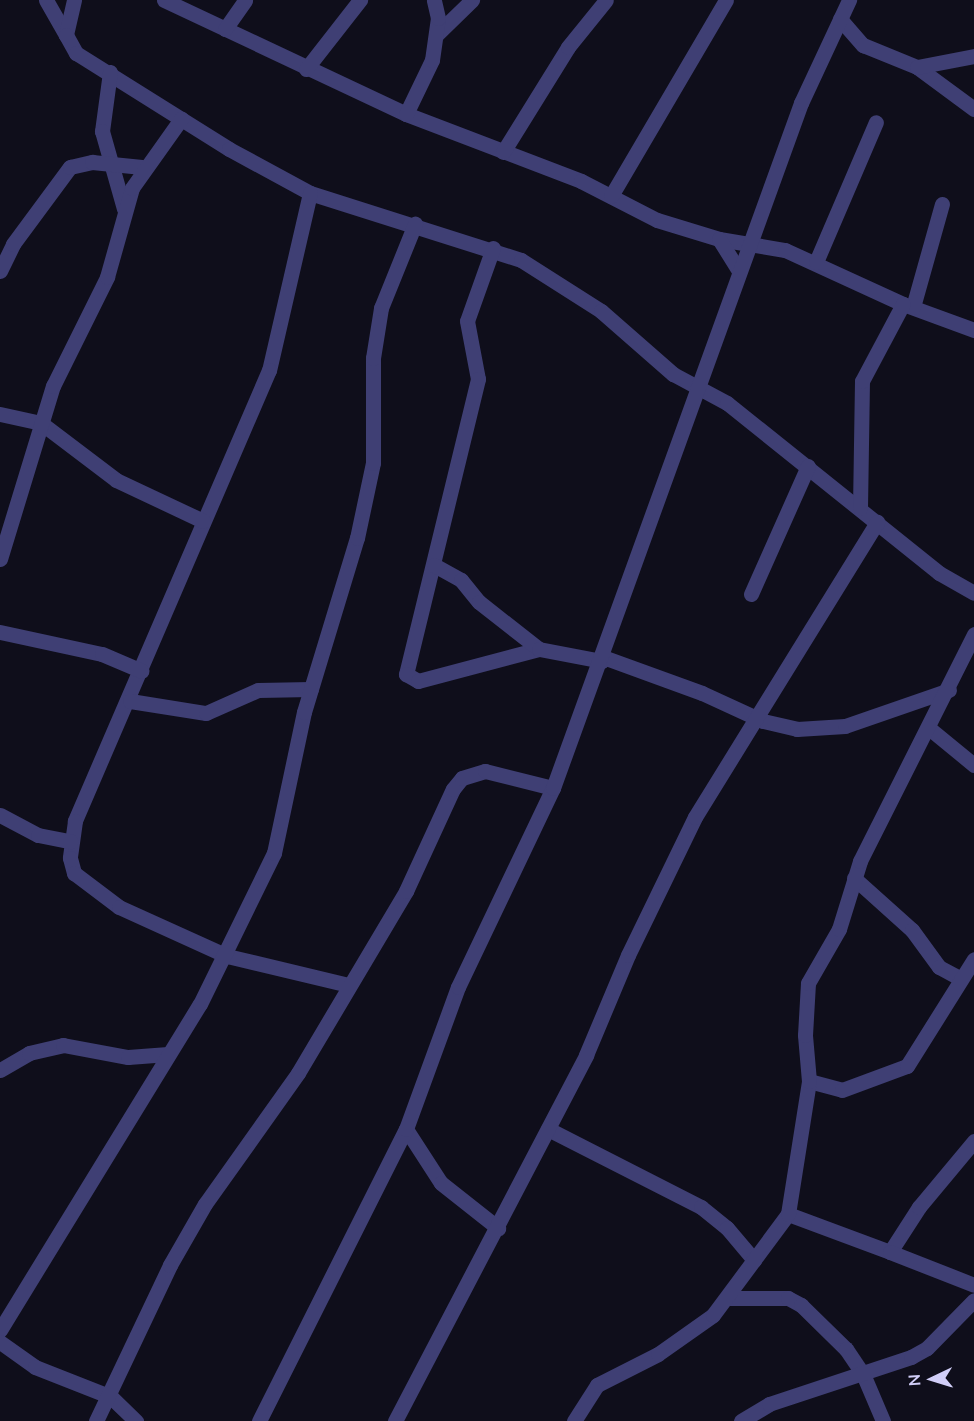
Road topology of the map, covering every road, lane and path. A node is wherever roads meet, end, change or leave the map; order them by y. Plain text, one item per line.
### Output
1 (46, 0) edge
2 (74, 0) edge
3 (165, 0) edge
4 (245, 0) edge
5 (360, 0) edge
6 (434, 0) edge
7 (472, 0) edge
8 (606, 0) edge
9 (726, 0) edge
10 (849, 0) edge
11 (840, 19) junction
12 (225, 29) junction
13 (437, 34) junction
14 (66, 35) junction
15 (974, 56) edge
16 (917, 67) junction
17 (306, 69) junction
18 (110, 72) junction
19 (974, 109) edge
20 (405, 114) junction
21 (181, 119) junction
22 (876, 122) dead end
23 (503, 152) junction
24 (111, 167) junction
25 (142, 167) junction
26 (310, 193) junction
27 (611, 196) junction
28 (942, 204) dead end
29 (124, 209) junction
30 (415, 224) junction
31 (719, 239) junction
32 (749, 242) junction
33 (493, 248) junction
34 (816, 262) junction
35 (0, 271) edge
36 (739, 271) junction
37 (908, 305) junction
38 (974, 330) edge
39 (697, 386) junction
40 (0, 414) edge
41 (41, 423) junction
42 (808, 466) junction
43 (860, 508) junction
44 (203, 521) junction
45 (877, 522) junction
46 (0, 559) edge
47 (434, 566) junction
48 (974, 593) edge
49 (751, 594) dead end
50 (0, 632) edge
51 (973, 638) edge
52 (539, 649) junction
53 (602, 659) junction
54 (142, 672) junction
55 (311, 689) junction
56 (949, 690) junction
57 (130, 701) junction
58 (755, 715) junction
59 (930, 729) junction
60 (974, 765) edge
61 (553, 788) junction
62 (0, 815) edge
63 (70, 841) junction
64 (854, 878) junction
65 (227, 956) junction
66 (974, 959) edge
67 (960, 978) junction
68 (349, 985) junction
69 (168, 1054) junction
70 (0, 1070) edge
71 (810, 1081) junction
72 (406, 1129) junction
73 (548, 1129) junction
74 (974, 1141) edge
75 (788, 1214) junction
76 (498, 1228) junction
77 (890, 1252) junction
78 (754, 1260) junction
79 (974, 1285) edge
80 (728, 1298) junction
81 (974, 1300) edge
82 (0, 1330) edge
83 (0, 1342) edge
84 (863, 1374) junction
85 (111, 1397) junction
86 (96, 1421) edge
87 (136, 1421) edge
88 (259, 1421) edge
89 (395, 1421) edge
90 (574, 1421) edge
91 (741, 1421) edge
92 (883, 1421) edge

1 - 14 street
2 - 14 street
3 - 12 street
4 - 12 street
5 - 17 street
6 - 13 street
7 - 13 street
8 - 23 street
9 - 27 street
10 - 11 street
11 - 16 street
11 - 32 street
12 - 17 street
13 - 20 street
14 - 18 street
15 - 16 street
16 - 19 street
17 - 20 street
18 - 21 street
18 - 24 street
20 - 23 street
21 - 25 street
21 - 26 street
22 - 34 street
23 - 27 street
24 - 25 street
24 - 29 street
24 - 35 street
25 - 29 street
26 - 30 street
26 - 44 street
27 - 31 street
28 - 37 street
29 - 41 street
30 - 33 street
30 - 55 street
31 - 32 street
31 - 36 street
32 - 34 street
32 - 36 street
33 - 39 street
33 - 47 street
34 - 37 street
36 - 39 street
37 - 38 street
37 - 43 street
39 - 42 street
39 - 53 street
40 - 41 street
41 - 44 street
41 - 46 street
42 - 43 street
42 - 49 street
43 - 45 street
44 - 54 street
45 - 48 street
45 - 58 street
47 - 52 street
47 - 52 street
50 - 54 street
51 - 56 street
52 - 53 street
53 - 58 street
53 - 61 street
54 - 57 street
55 - 57 street
55 - 65 street
56 - 58 street
56 - 59 street
57 - 63 street
58 - 73 street
59 - 60 street
59 - 64 street
61 - 68 street
61 - 72 street
62 - 63 street
63 - 65 street
64 - 67 street
64 - 71 street
65 - 68 street
65 - 69 street
66 - 67 street
67 - 71 street
68 - 85 street
69 - 70 street
69 - 82 street
71 - 75 street
72 - 76 street
72 - 88 street
73 - 76 street
73 - 78 street
74 - 77 street
75 - 77 street
75 - 78 street
76 - 89 street
77 - 79 street
78 - 80 street
80 - 84 street
80 - 90 street
81 - 84 street
83 - 85 street
84 - 91 street
84 - 92 street
85 - 86 street
85 - 87 street

